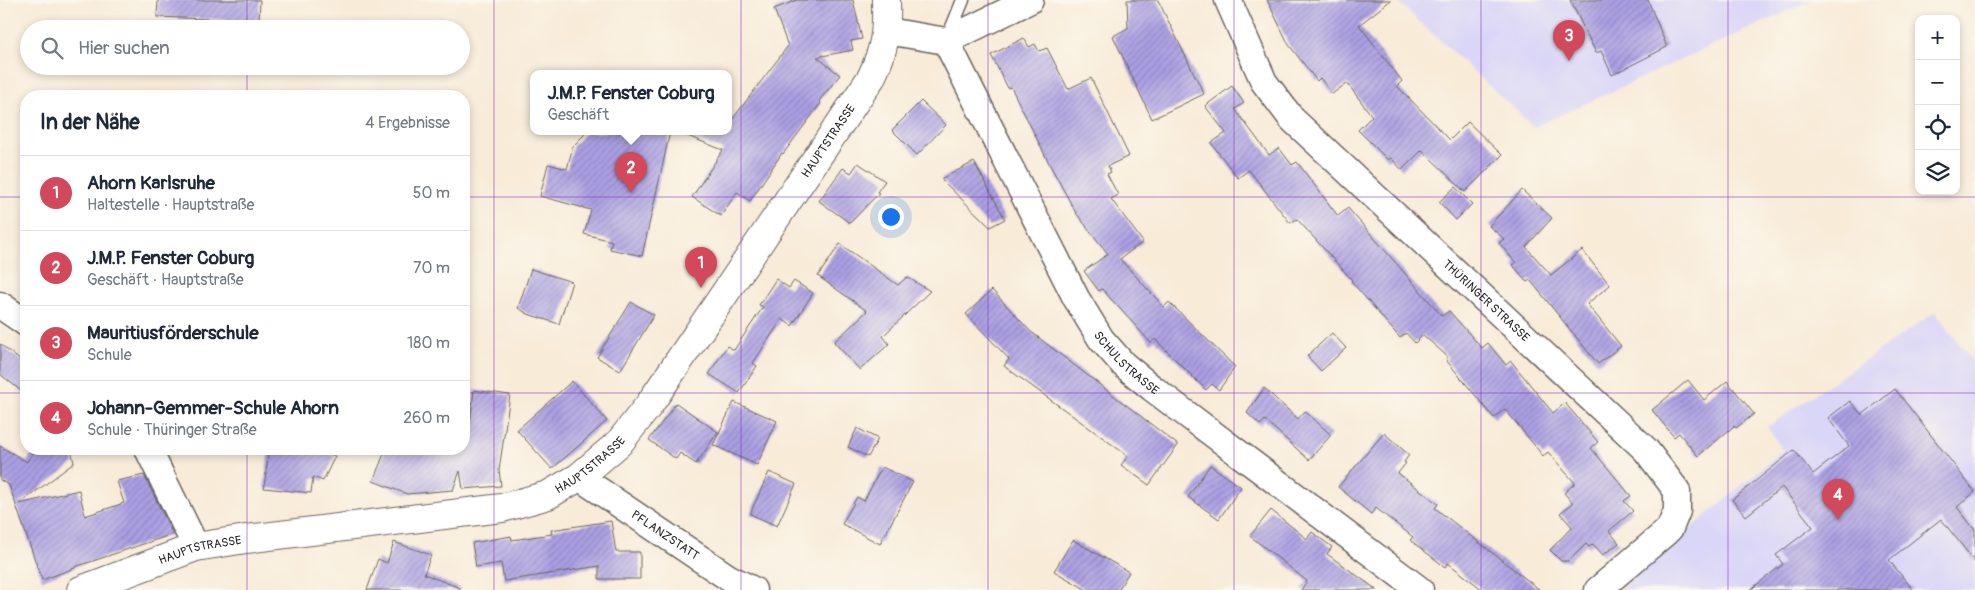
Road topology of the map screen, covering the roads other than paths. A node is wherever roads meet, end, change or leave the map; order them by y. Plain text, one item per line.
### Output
1 (886, 0) edge
2 (963, 0) edge
3 (1030, 0) edge
4 (1228, 0) edge
5 (887, 31) junction
6 (946, 41) junction
7 (0, 305) edge
8 (20, 320) edge
9 (151, 455) edge
10 (580, 477) junction
11 (196, 547) junction
12 (81, 590) edge
13 (753, 590) edge
14 (1420, 590) edge
15 (1598, 590) edge

1 - 5 street, HAUPTSTRASSE
2 - 6 lane
3 - 6 street
4 - 15 street, THÜRINGER STRASSE
5 - 6 street
5 - 10 street, HAUPTSTRASSE
6 - 14 street, SCHULSTRASSE
7 - 8 street
9 - 11 street
10 - 11 street, HAUPTSTRASSE
10 - 13 street, PFLANZSTATT
11 - 12 street, HAUPTSTRASSE

